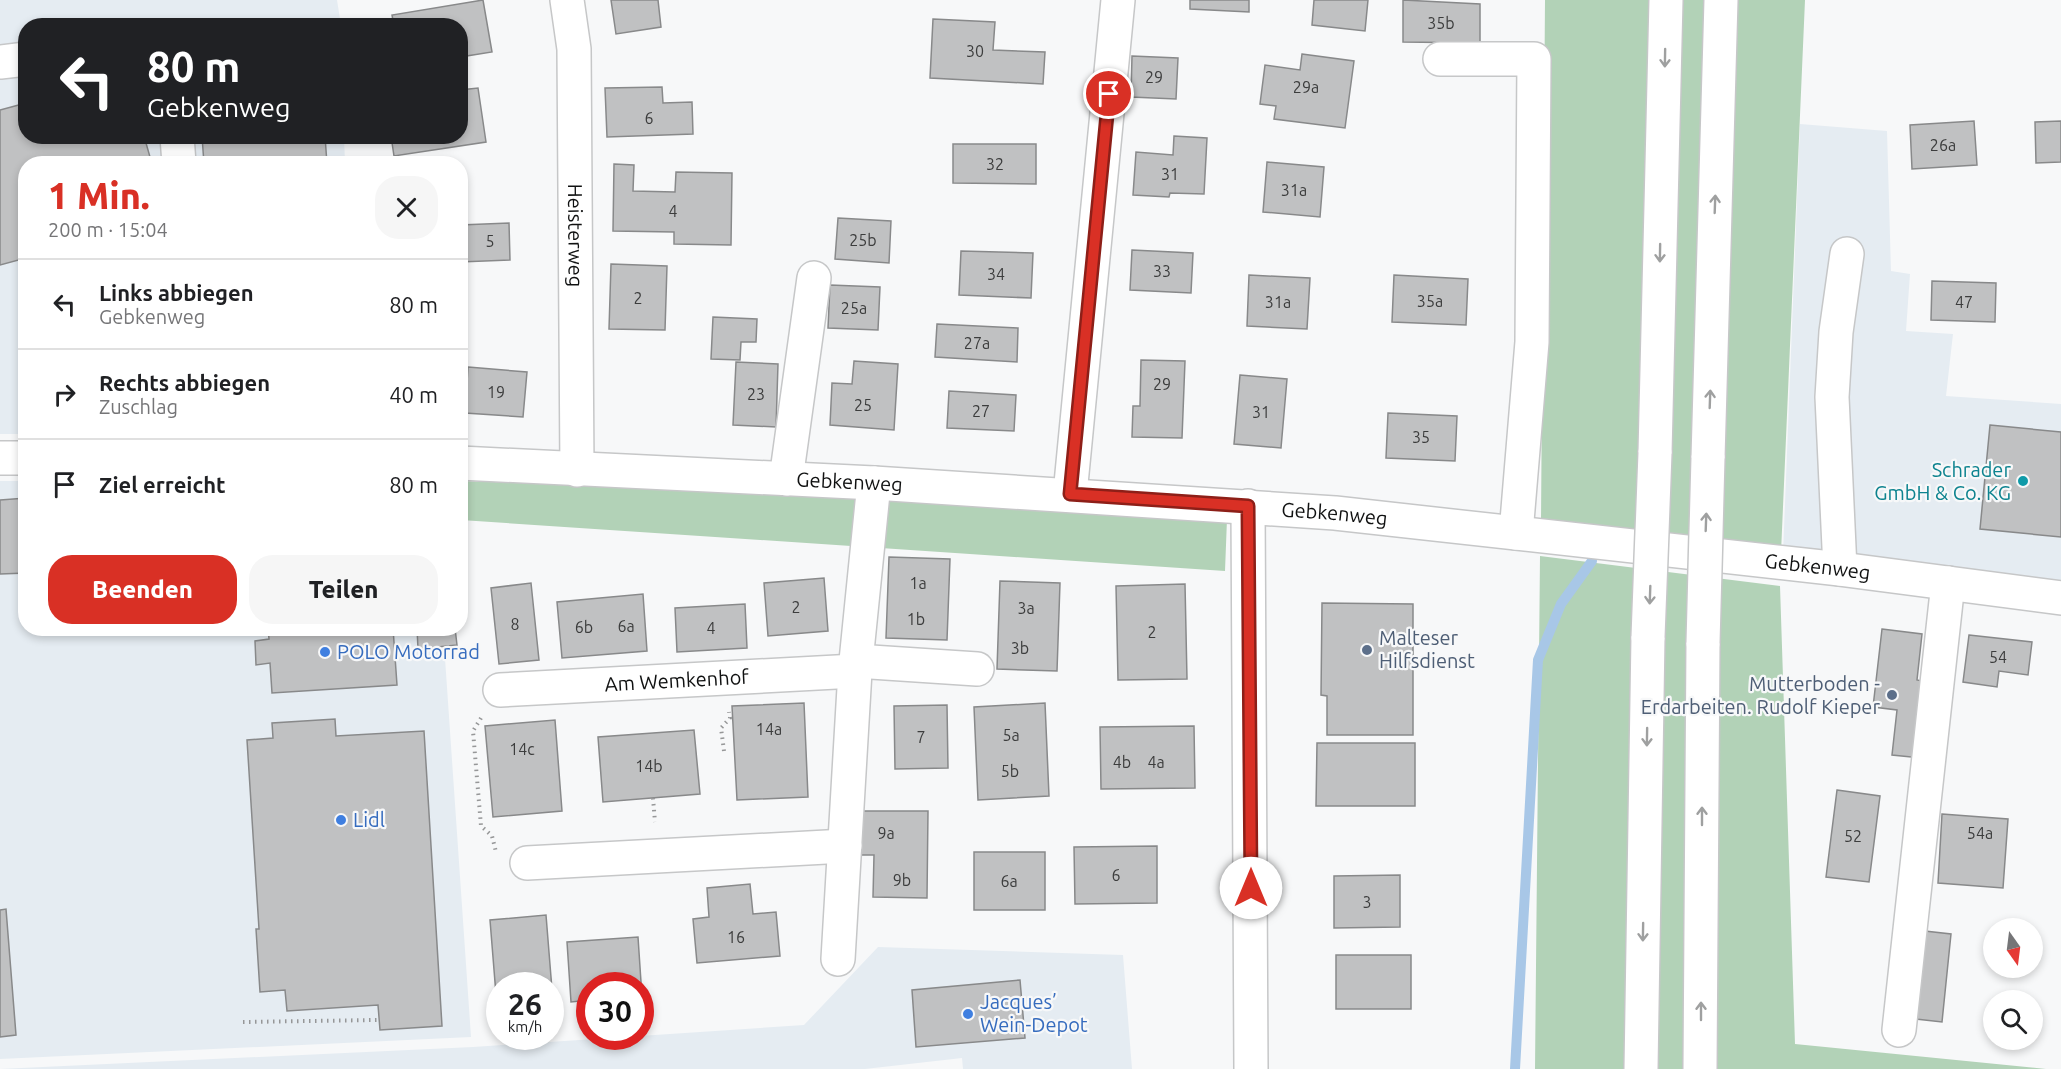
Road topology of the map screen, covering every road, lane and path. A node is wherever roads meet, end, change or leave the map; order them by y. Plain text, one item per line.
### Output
1 (567, 0) edge
2 (1118, 0) edge
3 (1666, 0) edge
4 (1721, 0) edge
5 (1440, 59) dead end
6 (18, 60) edge
7 (0, 62) edge
8 (1847, 254) dead end
9 (814, 278) dead end
10 (0, 458) edge
11 (18, 458) edge
12 (468, 463) edge
13 (577, 470) junction
14 (786, 479) junction
15 (874, 483) junction
16 (1070, 494) junction
17 (1248, 506) junction
18 (1516, 533) junction
19 (1840, 569) junction
20 (1948, 583) junction
21 (2061, 598) edge
22 (856, 666) junction
23 (977, 669) dead end
24 (726, 678) junction
25 (500, 690) joint
26 (724, 751) dead end
27 (845, 846) junction
28 (527, 863) joint
29 (838, 959) dead end
30 (377, 1020) dead end
31 (243, 1022) dead end
32 (1899, 1030) dead end
33 (1251, 1069) edge
34 (1641, 1069) edge
35 (1700, 1069) edge

1 - 13 main road, Heisterweg
2 - 16 main road
3 -> 34 main road, bridge
35 -> 4 main road, bridge
5 - 18 main road
6 - 7 main road
8 - 19 main road
9 - 14 main road
10 - 11 main road
12 - 13 main road, Gebkenweg
13 - 14 main road, Gebkenweg
14 - 15 main road, Gebkenweg
15 - 16 main road, Gebkenweg
15 - 22 main road
16 - 17 main road, Gebkenweg
17 - 18 main road, Gebkenweg
17 - 33 main road
18 - 19 main road, Gebkenweg
19 - 20 main road, Gebkenweg
20 - 21 main road, Gebkenweg
20 - 32 main road
22 - 23 main road, Am Wemkenhof
22 - 24 main road, Am Wemkenhof
22 - 27 main road
24 - 25 main road, Am Wemkenhof
24 - 26 path
25 - 28 path
27 - 28 main road
27 - 29 main road
30 - 31 path

